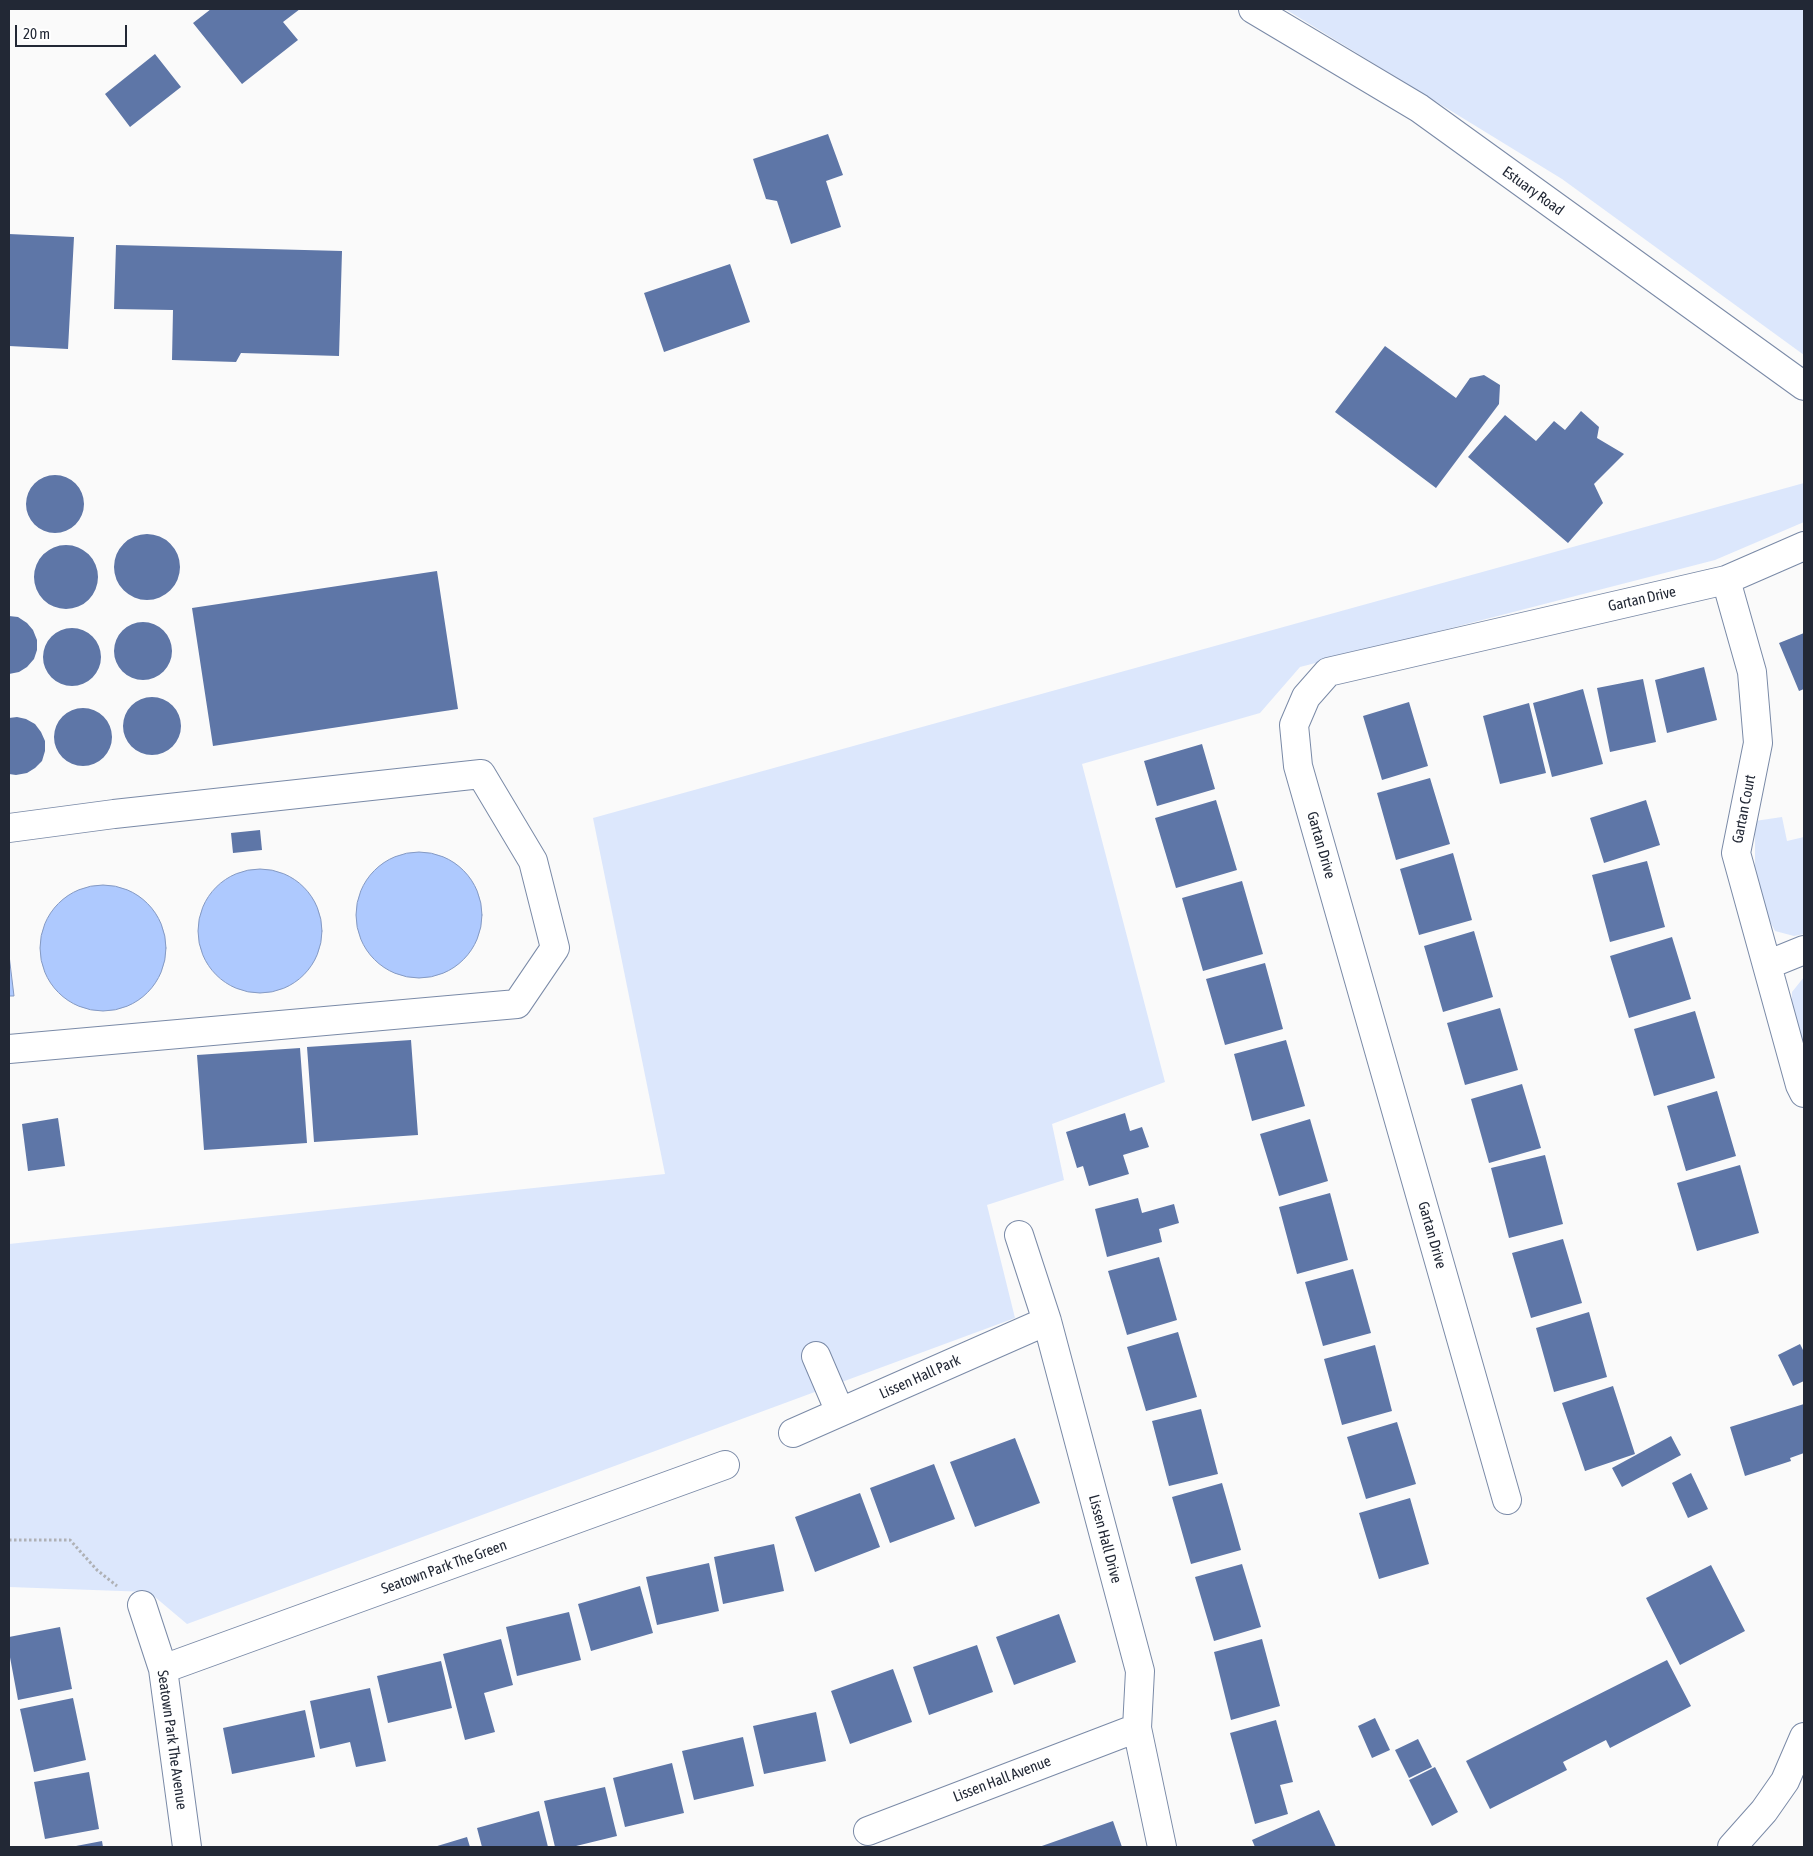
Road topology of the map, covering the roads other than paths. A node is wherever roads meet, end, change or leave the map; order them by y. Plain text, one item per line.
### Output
1 (1253, 9) edge
2 (1804, 386) edge
3 (1804, 546) edge
4 (1726, 580) junction
5 (9, 828) edge
6 (1804, 950) edge
7 (1767, 965) junction
8 (9, 1049) edge
9 (1804, 1093) edge
10 (1019, 1235) dead end
11 (1047, 1321) junction
12 (816, 1356) dead end
13 (840, 1412) junction
14 (794, 1432) dead end
15 (726, 1465) dead end
16 (1507, 1500) dead end
17 (142, 1605) road end
18 (163, 1669) junction
19 (1137, 1728) junction
20 (1804, 1737) edge
21 (1794, 1785) edge
22 (868, 1831) dead end
23 (187, 1847) edge
24 (1162, 1847) edge
25 (1732, 1847) edge

1 - 2 street, Estuary Road
3 - 4 street, Gartan Drive
4 - 7 street, Gartan Court
4 - 16 street, Gartan Drive
5 - 8 street
6 - 7 street
7 - 9 street, Gartan Court
10 - 11 street, Lissen Hall Drive
11 - 13 street, Lissen Hall Park
11 - 19 street, Lissen Hall Drive
12 - 13 street
13 - 14 street, Lissen Hall Park
15 - 18 street, Seatown Park The Green
17 - 18 street, Seatown Park The Avenue
18 - 23 street, Seatown Park The Avenue
19 - 22 street, Lissen Hall Avenue
19 - 24 street, Lissen Hall Drive
20 - 21 street
21 - 25 street

